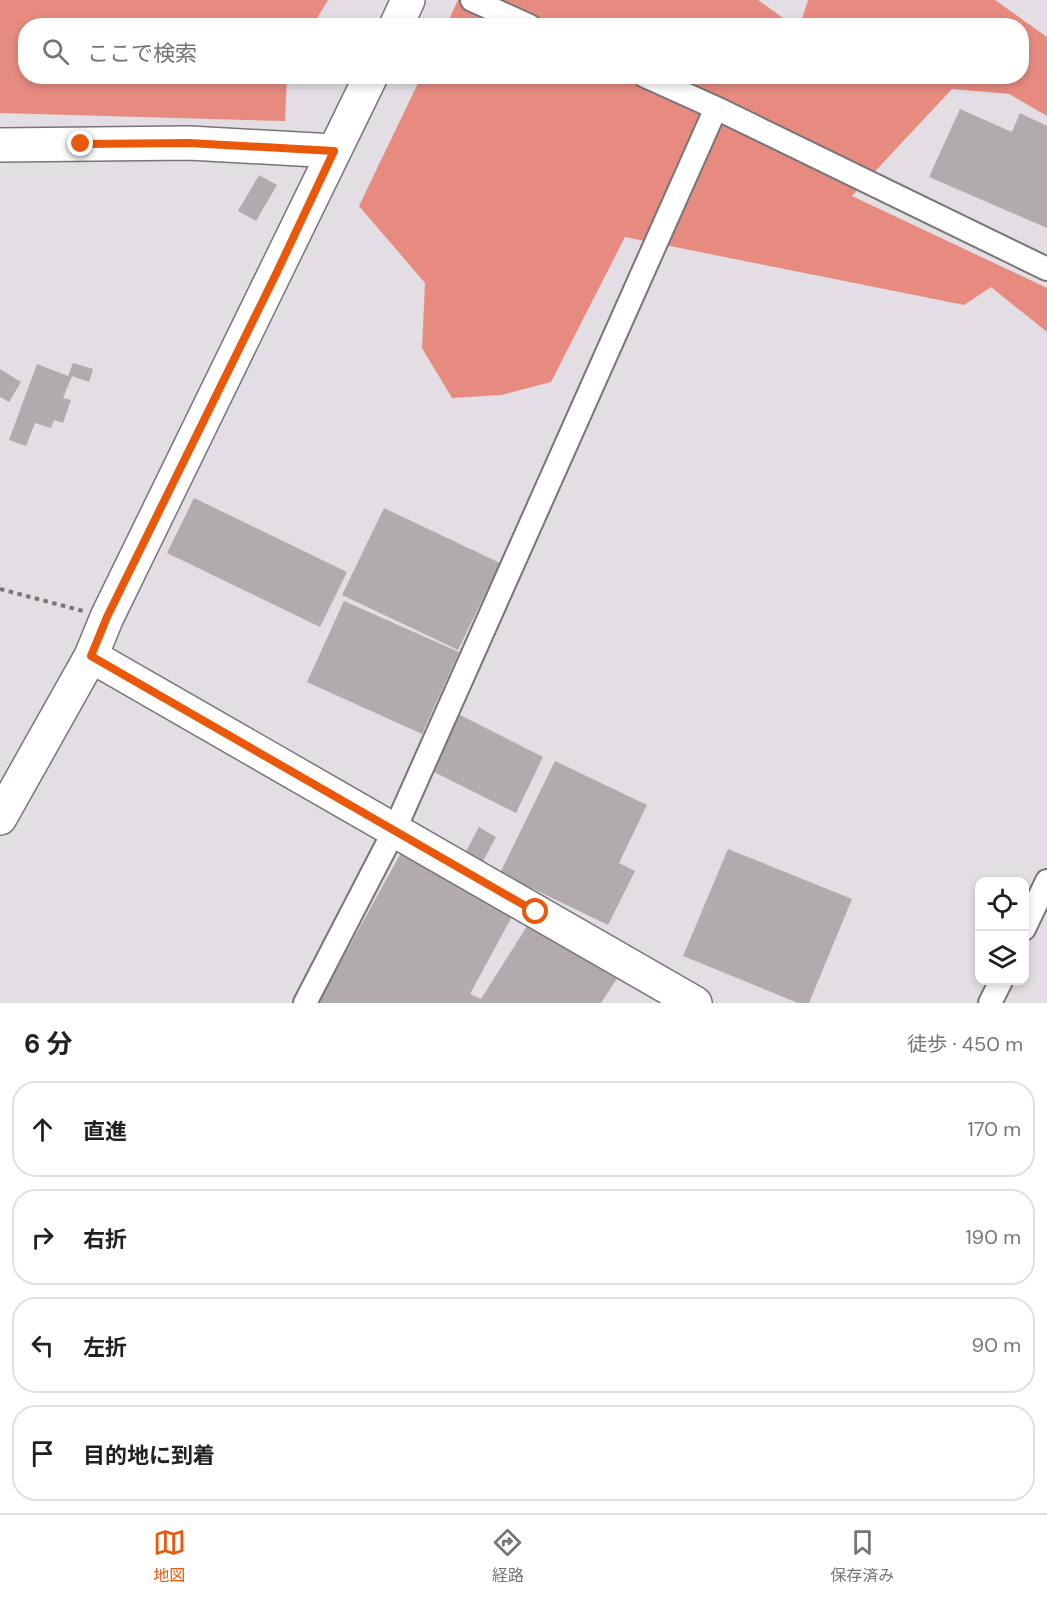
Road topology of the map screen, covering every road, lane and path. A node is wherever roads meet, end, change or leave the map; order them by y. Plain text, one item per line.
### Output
1 (408, 0) edge
2 (472, 0) edge
3 (400, 18) edge
4 (512, 18) edge
5 (367, 84) edge
6 (663, 84) edge
7 (716, 108) junction
8 (0, 145) edge
9 (334, 151) junction
10 (1047, 269) edge
11 (0, 589) edge
12 (107, 617) junction
13 (91, 656) junction
14 (0, 818) edge
15 (394, 831) junction
16 (1047, 881) edge
17 (1029, 919) edge
18 (999, 985) edge
19 (305, 1003) edge
20 (695, 1003) edge
21 (990, 1003) edge

1 - 3 street
2 - 4 street
5 - 9 street
6 - 7 street
7 - 10 street
7 - 15 street
8 - 9 street
9 - 12 street
11 - 12 path
12 - 13 street
13 - 14 street
13 - 15 street
15 - 19 street
15 - 20 street
16 - 17 street
18 - 21 street

